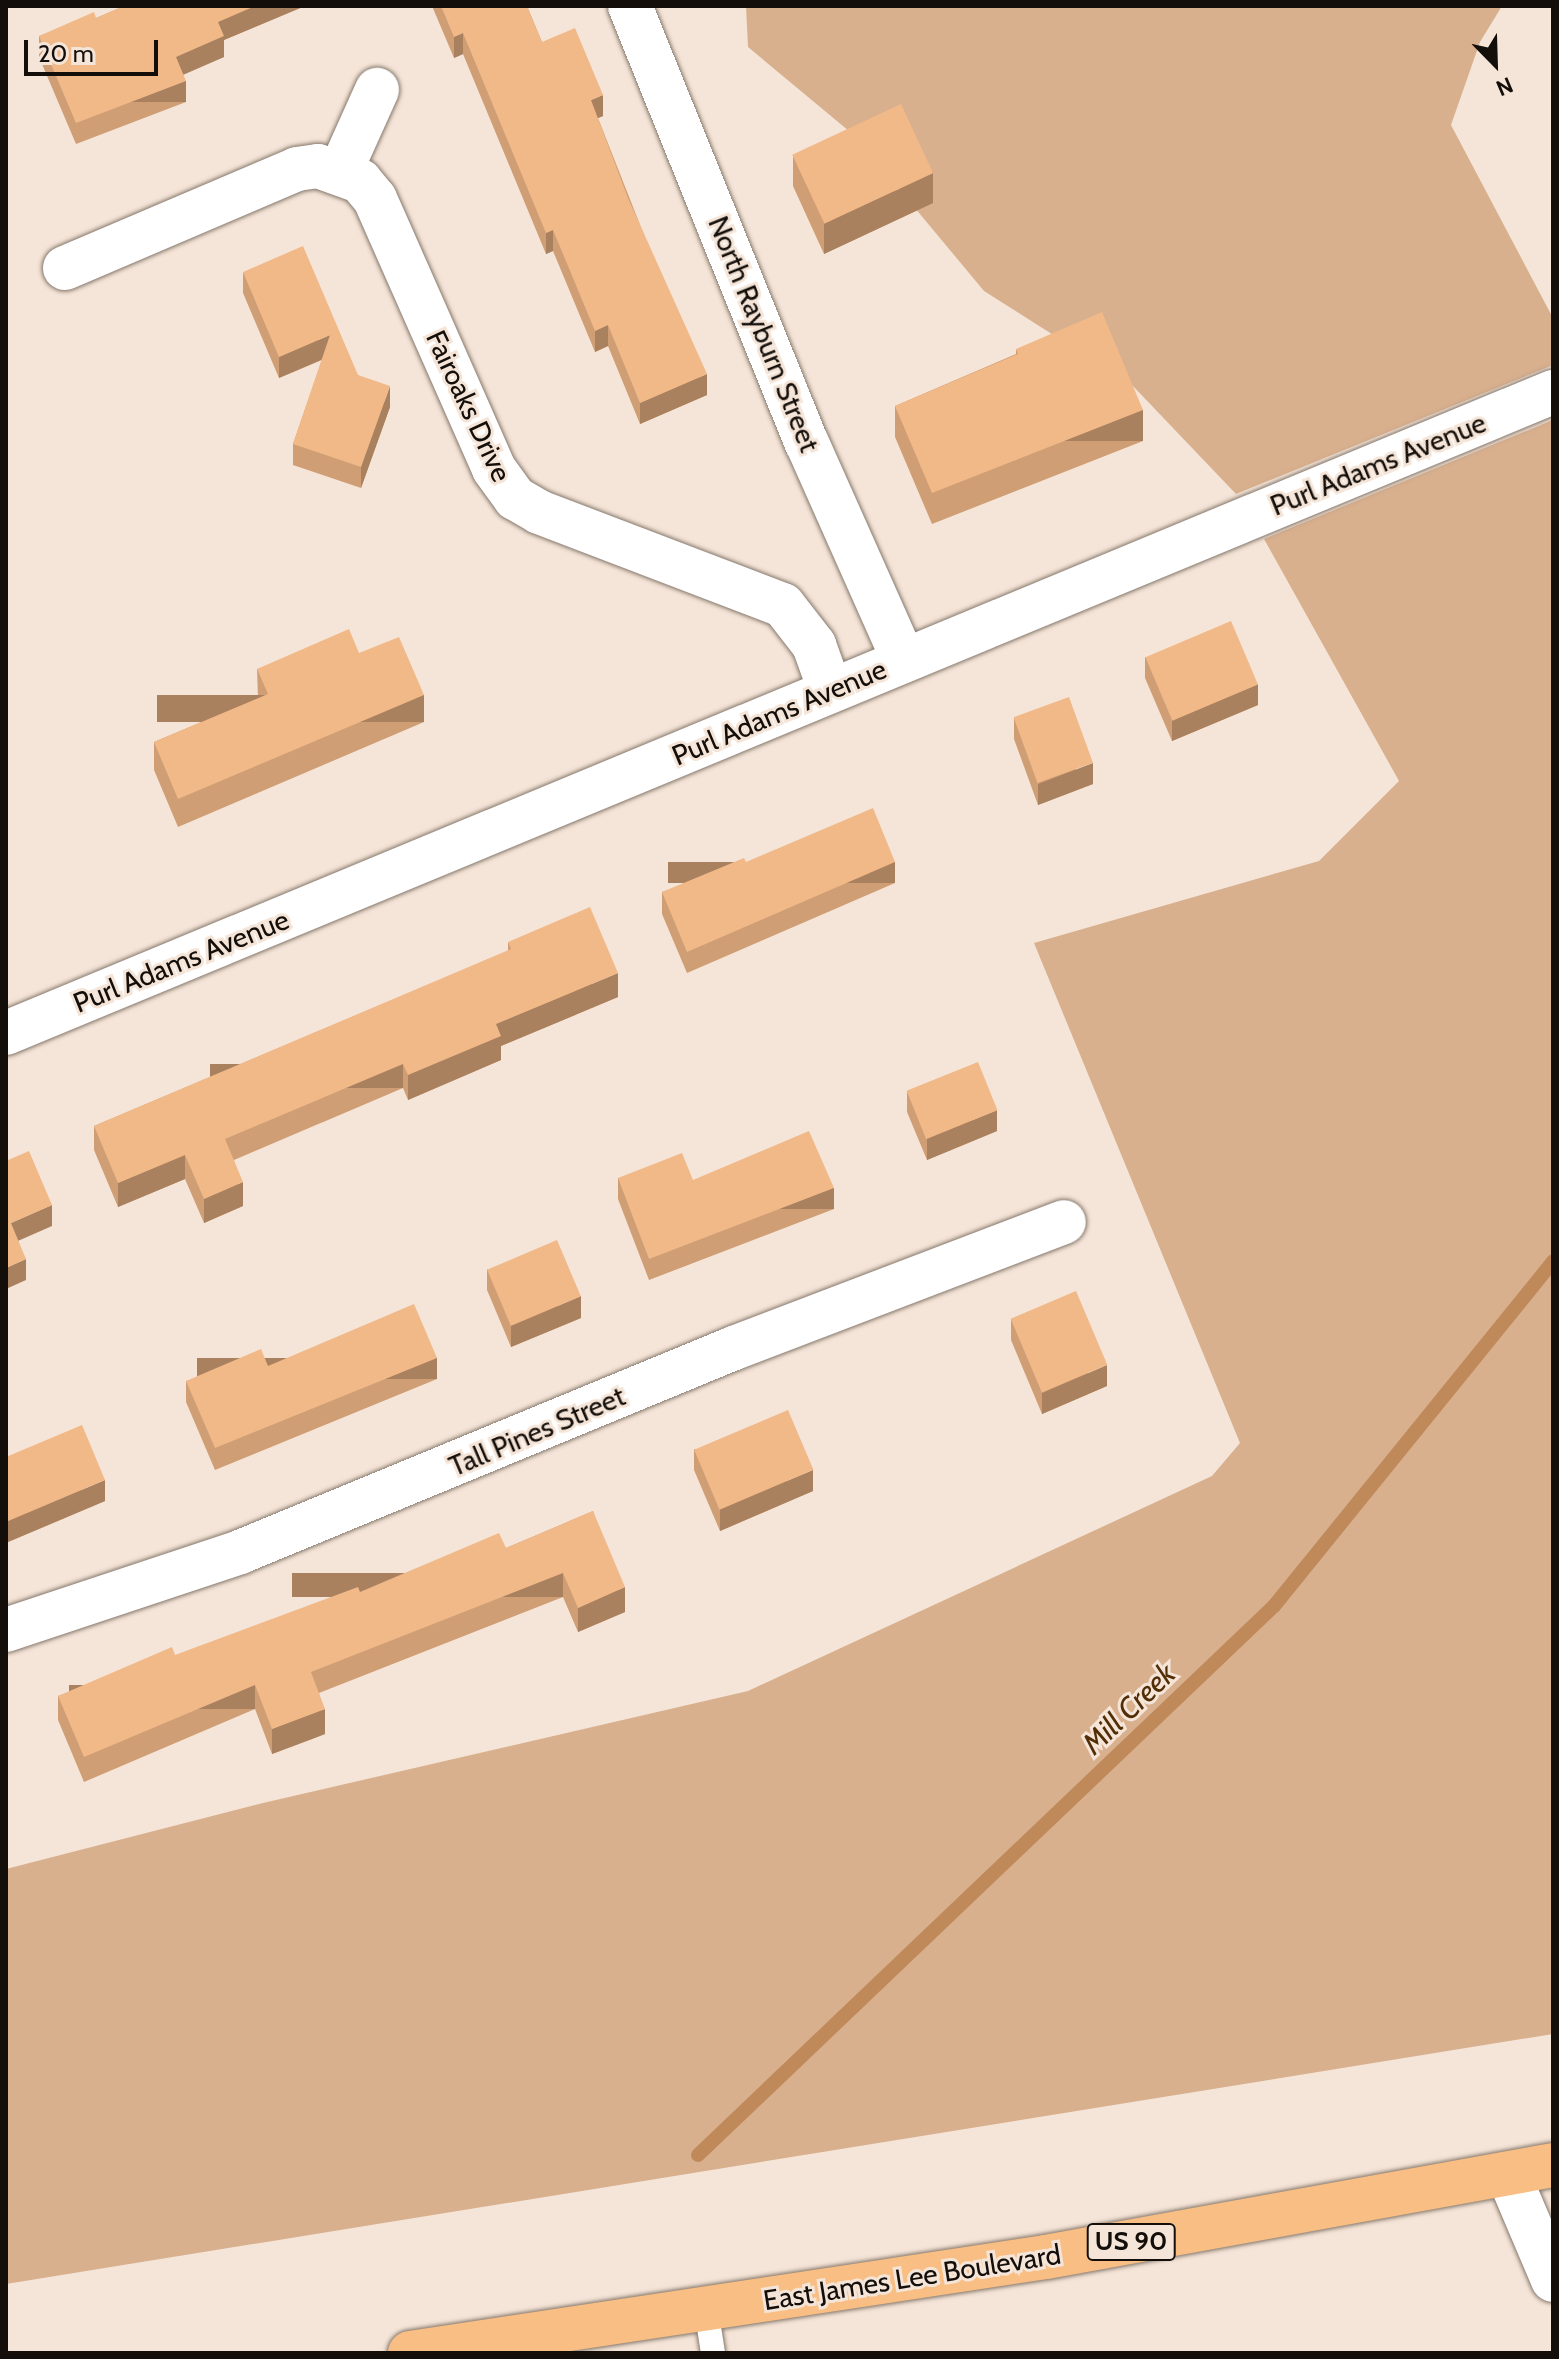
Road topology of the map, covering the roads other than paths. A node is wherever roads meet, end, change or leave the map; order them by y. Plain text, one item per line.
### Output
1 (630, 6) edge
2 (377, 90) dead end
3 (341, 170) junction
4 (65, 268) dead end
5 (1553, 392) edge
6 (903, 659) junction
7 (827, 677) junction
8 (6, 1033) edge
9 (1064, 1222) dead end
10 (6, 1630) edge
11 (1553, 2165) edge
12 (1508, 2174) junction
13 (1553, 2280) edge
14 (706, 2308) junction
15 (410, 2353) edge
16 (713, 2353) edge

1 - 6 street, North Rayburn Street
2 - 3 street
3 - 4 street
3 - 7 street, Fairoaks Drive
5 - 6 street, Purl Adams Avenue
6 - 7 street, Purl Adams Avenue
7 - 8 street, Purl Adams Avenue
9 - 10 street, Tall Pines Street
11 - 12 main road, East James Lee Boulevard / US 90
12 - 13 street
12 - 14 main road, East James Lee Boulevard / US 90
14 - 15 main road, East James Lee Boulevard / US 90
14 - 16 lane

